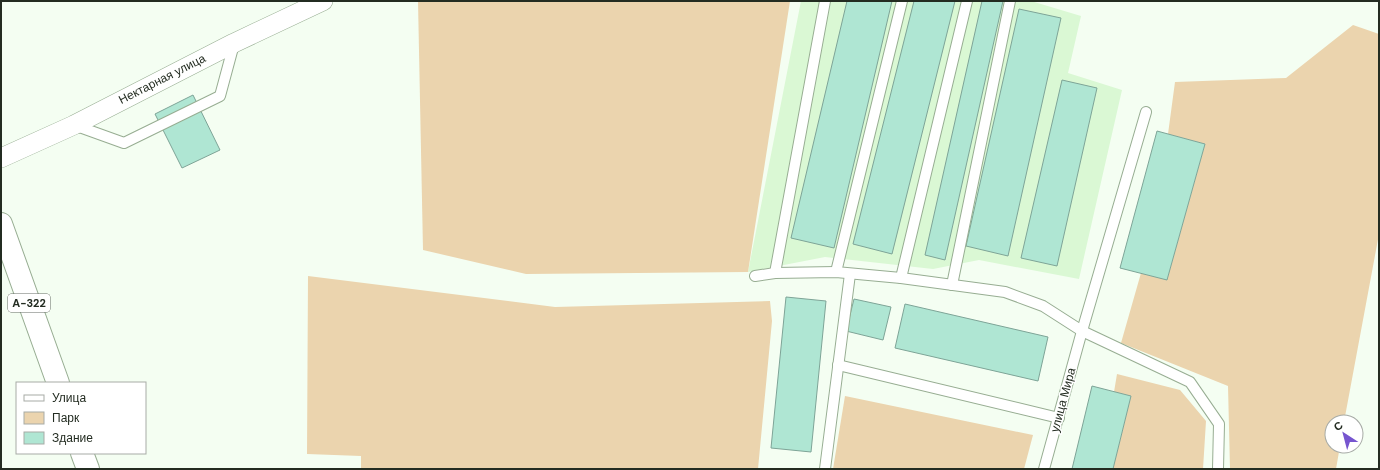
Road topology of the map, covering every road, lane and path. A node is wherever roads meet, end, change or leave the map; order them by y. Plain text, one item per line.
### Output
1 (323, 1) edge
2 (825, 1) edge
3 (902, 1) edge
4 (967, 1) edge
5 (1010, 1) edge
6 (234, 43) junction
7 (1146, 112) dead end
8 (74, 125) junction
9 (1, 158) edge
10 (1, 224) edge
11 (836, 272) junction
12 (775, 273) junction
13 (850, 274) junction
14 (755, 276) dead end
15 (900, 278) junction
16 (952, 285) junction
17 (1082, 331) junction
18 (838, 365) junction
19 (58, 382) edge
20 (1059, 418) junction
21 (82, 454) edge
22 (88, 469) edge
23 (825, 469) edge
24 (1044, 469) edge
25 (1218, 469) edge

1 - 6 street, Нектарная улица
2 - 12 lane
3 - 11 lane
4 - 15 lane
5 - 16 lane
6 - 8 street, Нектарная улица
6 - 8 lane
7 - 17 lane, улица Мира
8 - 9 street, Нектарная улица
10 - 19 highway, А-322
11 - 12 lane
11 - 13 lane
12 - 14 lane
13 - 15 lane
13 - 18 lane
15 - 16 lane
16 - 17 lane
17 - 20 lane, улица Мира
17 - 25 lane
18 - 20 lane
18 - 23 lane
20 - 24 lane, улица Мира
21 - 22 highway

